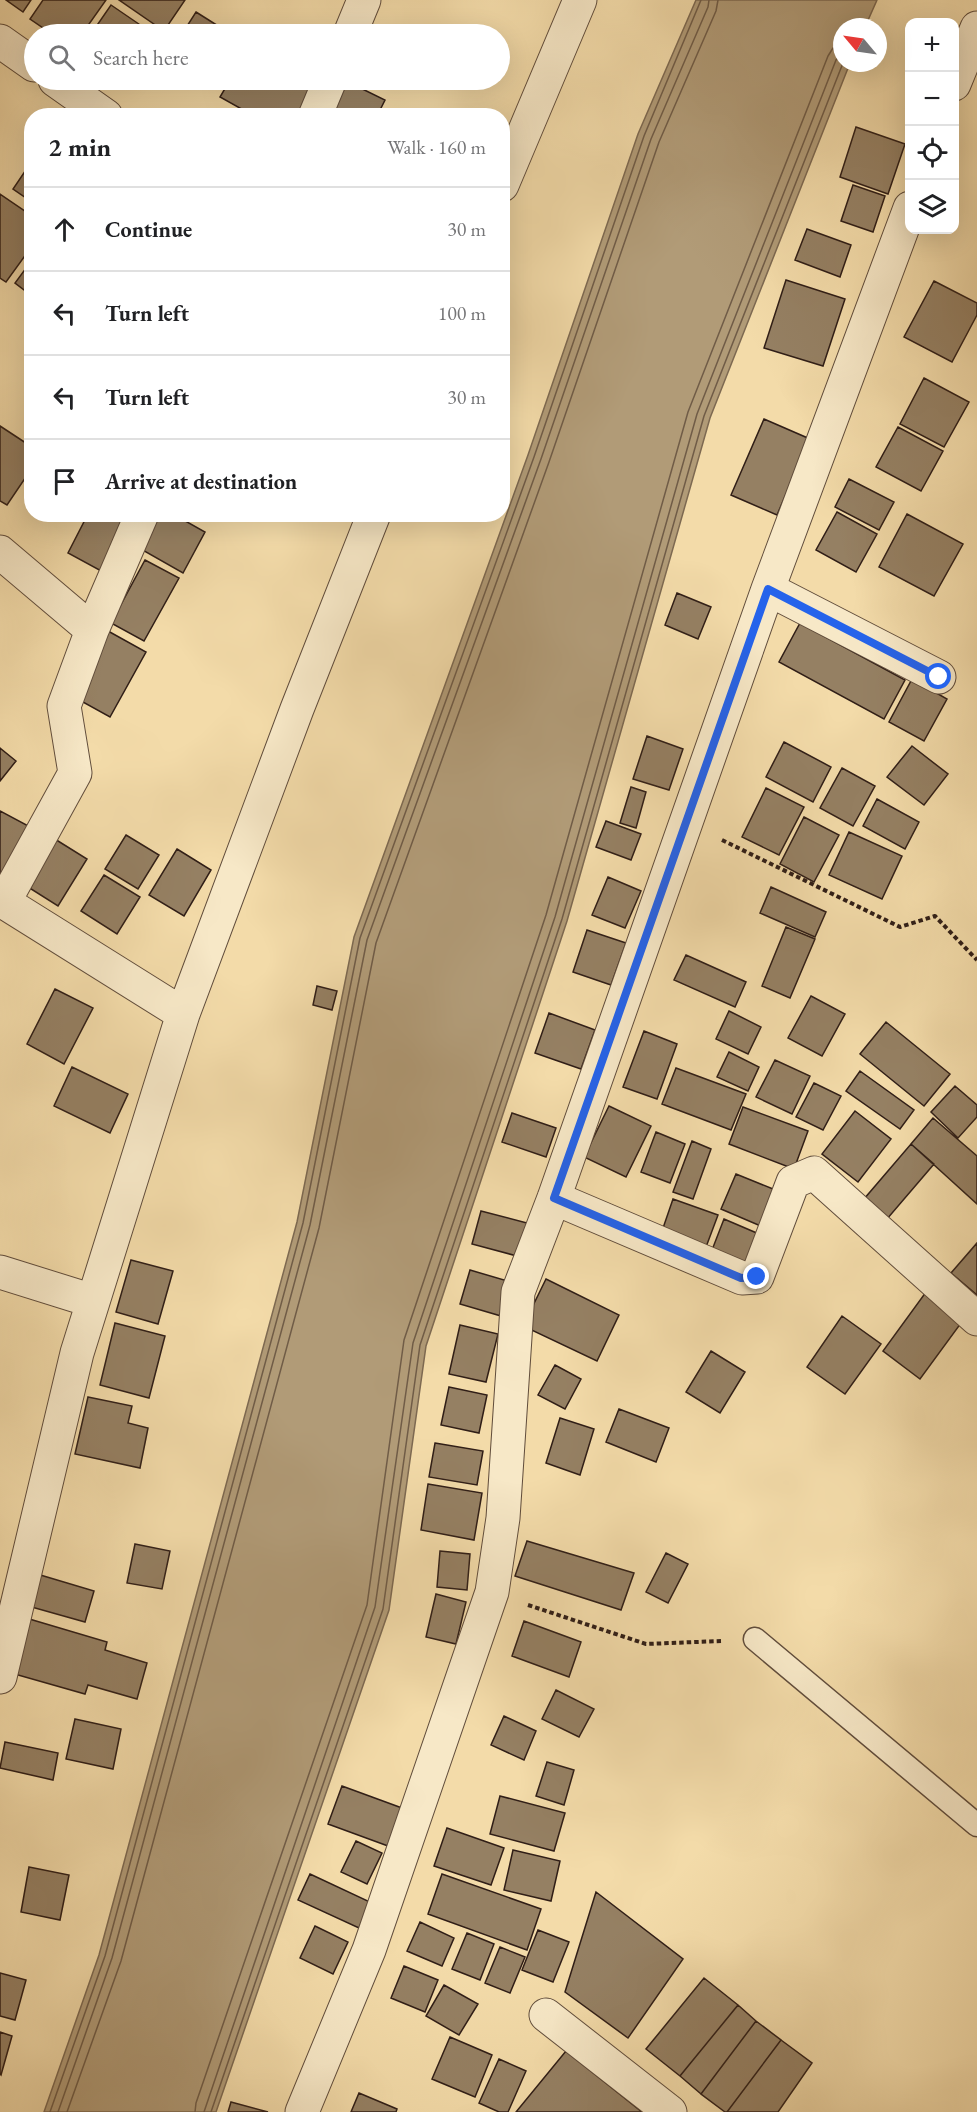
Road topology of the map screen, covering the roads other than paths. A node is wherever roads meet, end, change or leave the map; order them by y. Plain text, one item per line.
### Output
1 (364, 0) edge
2 (580, 0) edge
3 (354, 24) edge
4 (977, 28) edge
5 (0, 41) edge
6 (24, 58) edge
7 (959, 72) edge
8 (69, 90) edge
9 (326, 90) edge
10 (95, 108) edge
11 (318, 108) edge
12 (510, 165) edge
13 (905, 219) edge
14 (139, 522) edge
15 (371, 522) edge
16 (0, 552) edge
17 (768, 589) junction
18 (92, 630) junction
19 (939, 677) dead end
20 (2, 901) edge
21 (183, 1014) junction
22 (554, 1198) junction
23 (0, 1272) edge
24 (93, 1302) junction
25 (977, 1319) edge
26 (754, 1639) road end
27 (0, 1677) edge
28 (977, 1825) edge
29 (546, 2015) dead end
30 (302, 2112) edge
31 (670, 2112) edge

1 - 3 street
2 - 12 street
4 - 7 street
5 - 6 street
8 - 10 street
9 - 11 street
13 - 17 street
14 - 18 street
15 - 21 street
16 - 18 street
17 - 19 street
17 - 22 street
18 - 20 street
20 - 21 street
21 - 24 street
22 - 25 street
22 - 30 street
23 - 24 street
24 - 27 street
26 - 28 lane
29 - 31 street

